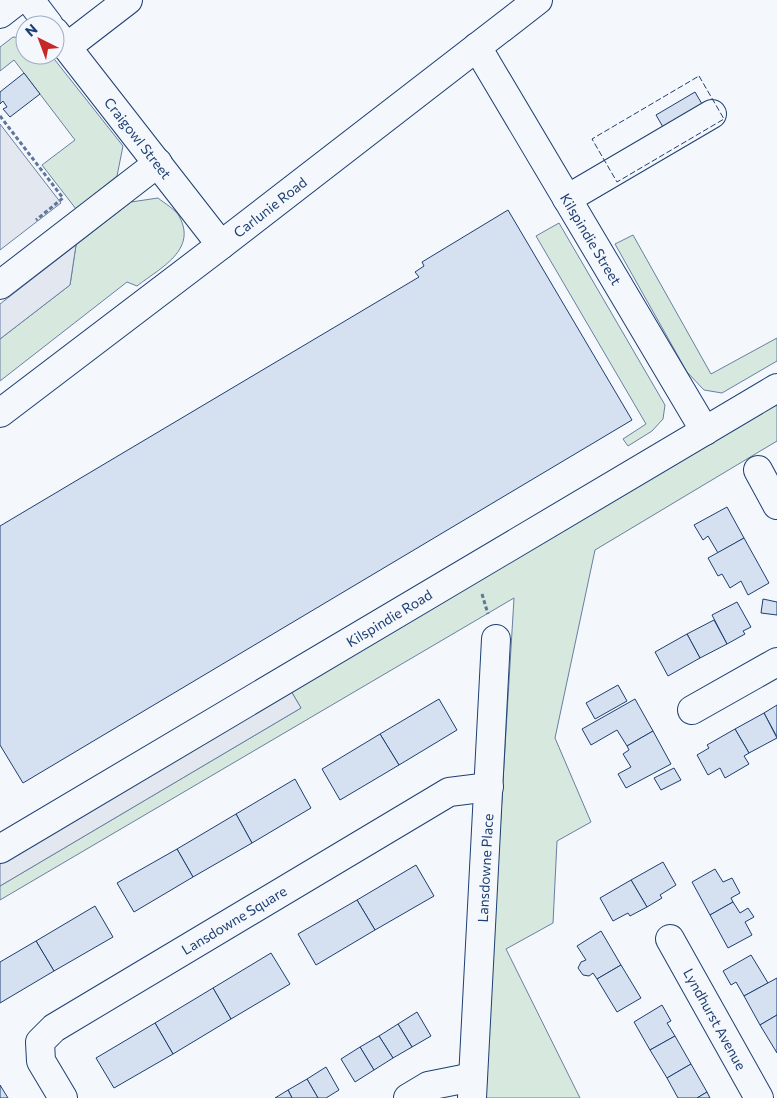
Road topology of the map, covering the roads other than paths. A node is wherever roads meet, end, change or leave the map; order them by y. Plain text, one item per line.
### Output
1 (18, 0) edge
2 (30, 0) edge
3 (128, 0) edge
4 (538, 0) edge
5 (0, 14) edge
6 (42, 15) edge
7 (65, 37) edge
8 (65, 44) edge
9 (477, 47) junction
10 (712, 114) dead end
11 (158, 163) junction
12 (567, 199) junction
13 (221, 245) junction
14 (0, 285) edge
15 (777, 388) edge
16 (0, 413) edge
17 (705, 431) junction
18 (758, 470) dead end
19 (777, 505) edge
20 (496, 639) road end
21 (777, 662) edge
22 (692, 710) dead end
23 (489, 787) junction
24 (0, 849) edge
25 (670, 939) dead end
26 (473, 1087) edge
27 (63, 1098) edge
28 (408, 1098) edge
29 (759, 1098) edge

1 - 5 street
2 - 6 street
3 - 7 street
4 - 9 street, Carlunie Road
8 - 11 street, Craigowl Street
9 - 12 street, Kilspindie Street
9 - 13 street, Carlunie Road
10 - 12 street
11 - 13 street, Craigowl Street
11 - 14 street
12 - 17 street, Kilspindie Street
13 - 16 street, Carlunie Road
15 - 17 street, Kilspindie Road
17 - 24 street, Kilspindie Road
18 - 19 street
20 - 23 street, Lansdowne Place
21 - 22 street
23 - 26 street, Lansdowne Place
23 - 27 street, Lansdowne Square
25 - 29 street, Lyndhurst Avenue
26 - 28 street

